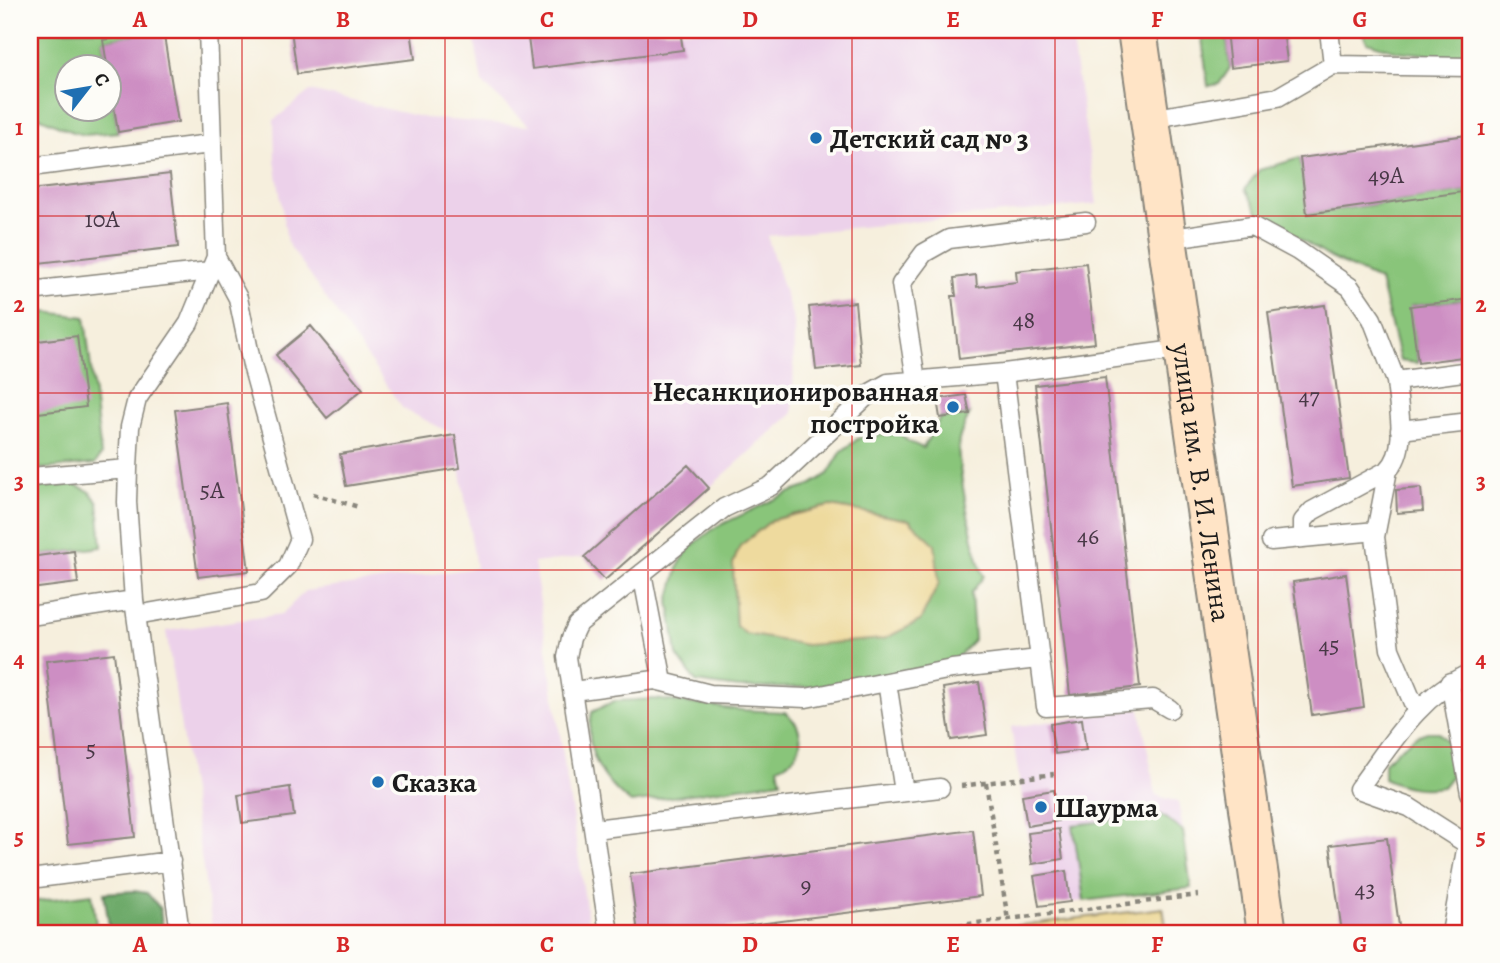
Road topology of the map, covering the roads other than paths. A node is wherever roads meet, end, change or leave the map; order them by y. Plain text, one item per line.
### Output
1 (208, 30) edge
2 (1137, 30) edge
3 (1329, 30) edge
4 (1333, 65) junction
5 (1470, 67) edge
6 (1150, 119) junction
7 (211, 144) junction
8 (30, 167) edge
9 (1086, 222) dead end
10 (1167, 239) junction
11 (213, 264) junction
12 (30, 291) edge
13 (1183, 349) junction
14 (1470, 371) edge
15 (1004, 373) junction
16 (916, 380) junction
17 (1396, 381) junction
18 (1470, 422) edge
19 (1399, 430) junction
20 (128, 469) junction
21 (1388, 470) junction
22 (30, 477) edge
23 (1376, 531) junction
24 (1303, 538) junction
25 (1271, 541) dead end
26 (642, 573) junction
27 (135, 608) junction
28 (30, 616) edge
29 (1038, 659) junction
30 (1470, 673) edge
31 (663, 682) junction
32 (887, 682) junction
33 (1450, 682) junction
34 (573, 691) junction
35 (1170, 709) dead end
36 (1416, 710) junction
37 (940, 788) road end
38 (904, 792) junction
39 (1470, 793) edge
40 (593, 829) junction
41 (1468, 845) edge
42 (171, 861) junction
43 (30, 879) edge
44 (180, 933) edge
45 (609, 933) edge
46 (1267, 933) edge
47 (1451, 933) edge

1 - 7 lane
2 - 6 main road, улица им. В. И. Ленина
3 - 4 lane
4 - 5 lane
4 - 6 lane
6 - 10 main road, улица им. В. И. Ленина
7 - 8 lane
7 - 11 lane
9 - 16 lane
10 - 13 main road, улица им. В. И. Ленина
10 - 17 lane
11 - 12 lane
11 - 20 lane
11 - 27 lane
13 - 15 lane
13 - 46 main road, улица им. В. И. Ленина
14 - 17 lane
15 - 16 lane
15 - 29 lane
16 - 26 lane
17 - 19 lane
18 - 19 lane
19 - 21 lane
20 - 22 lane
20 - 27 lane
21 - 23 lane
21 - 24 lane
23 - 24 lane
23 - 36 lane
24 - 25 lane
26 - 31 lane
26 - 34 lane
27 - 28 lane
27 - 42 lane
29 - 32 lane
29 - 35 lane
30 - 33 lane
31 - 32 lane
31 - 34 lane
32 - 38 lane
33 - 36 lane
33 - 39 lane
34 - 40 lane
36 - 41 lane
37 - 38 lane
38 - 40 lane
40 - 45 lane
41 - 47 lane
42 - 43 lane
42 - 44 lane

